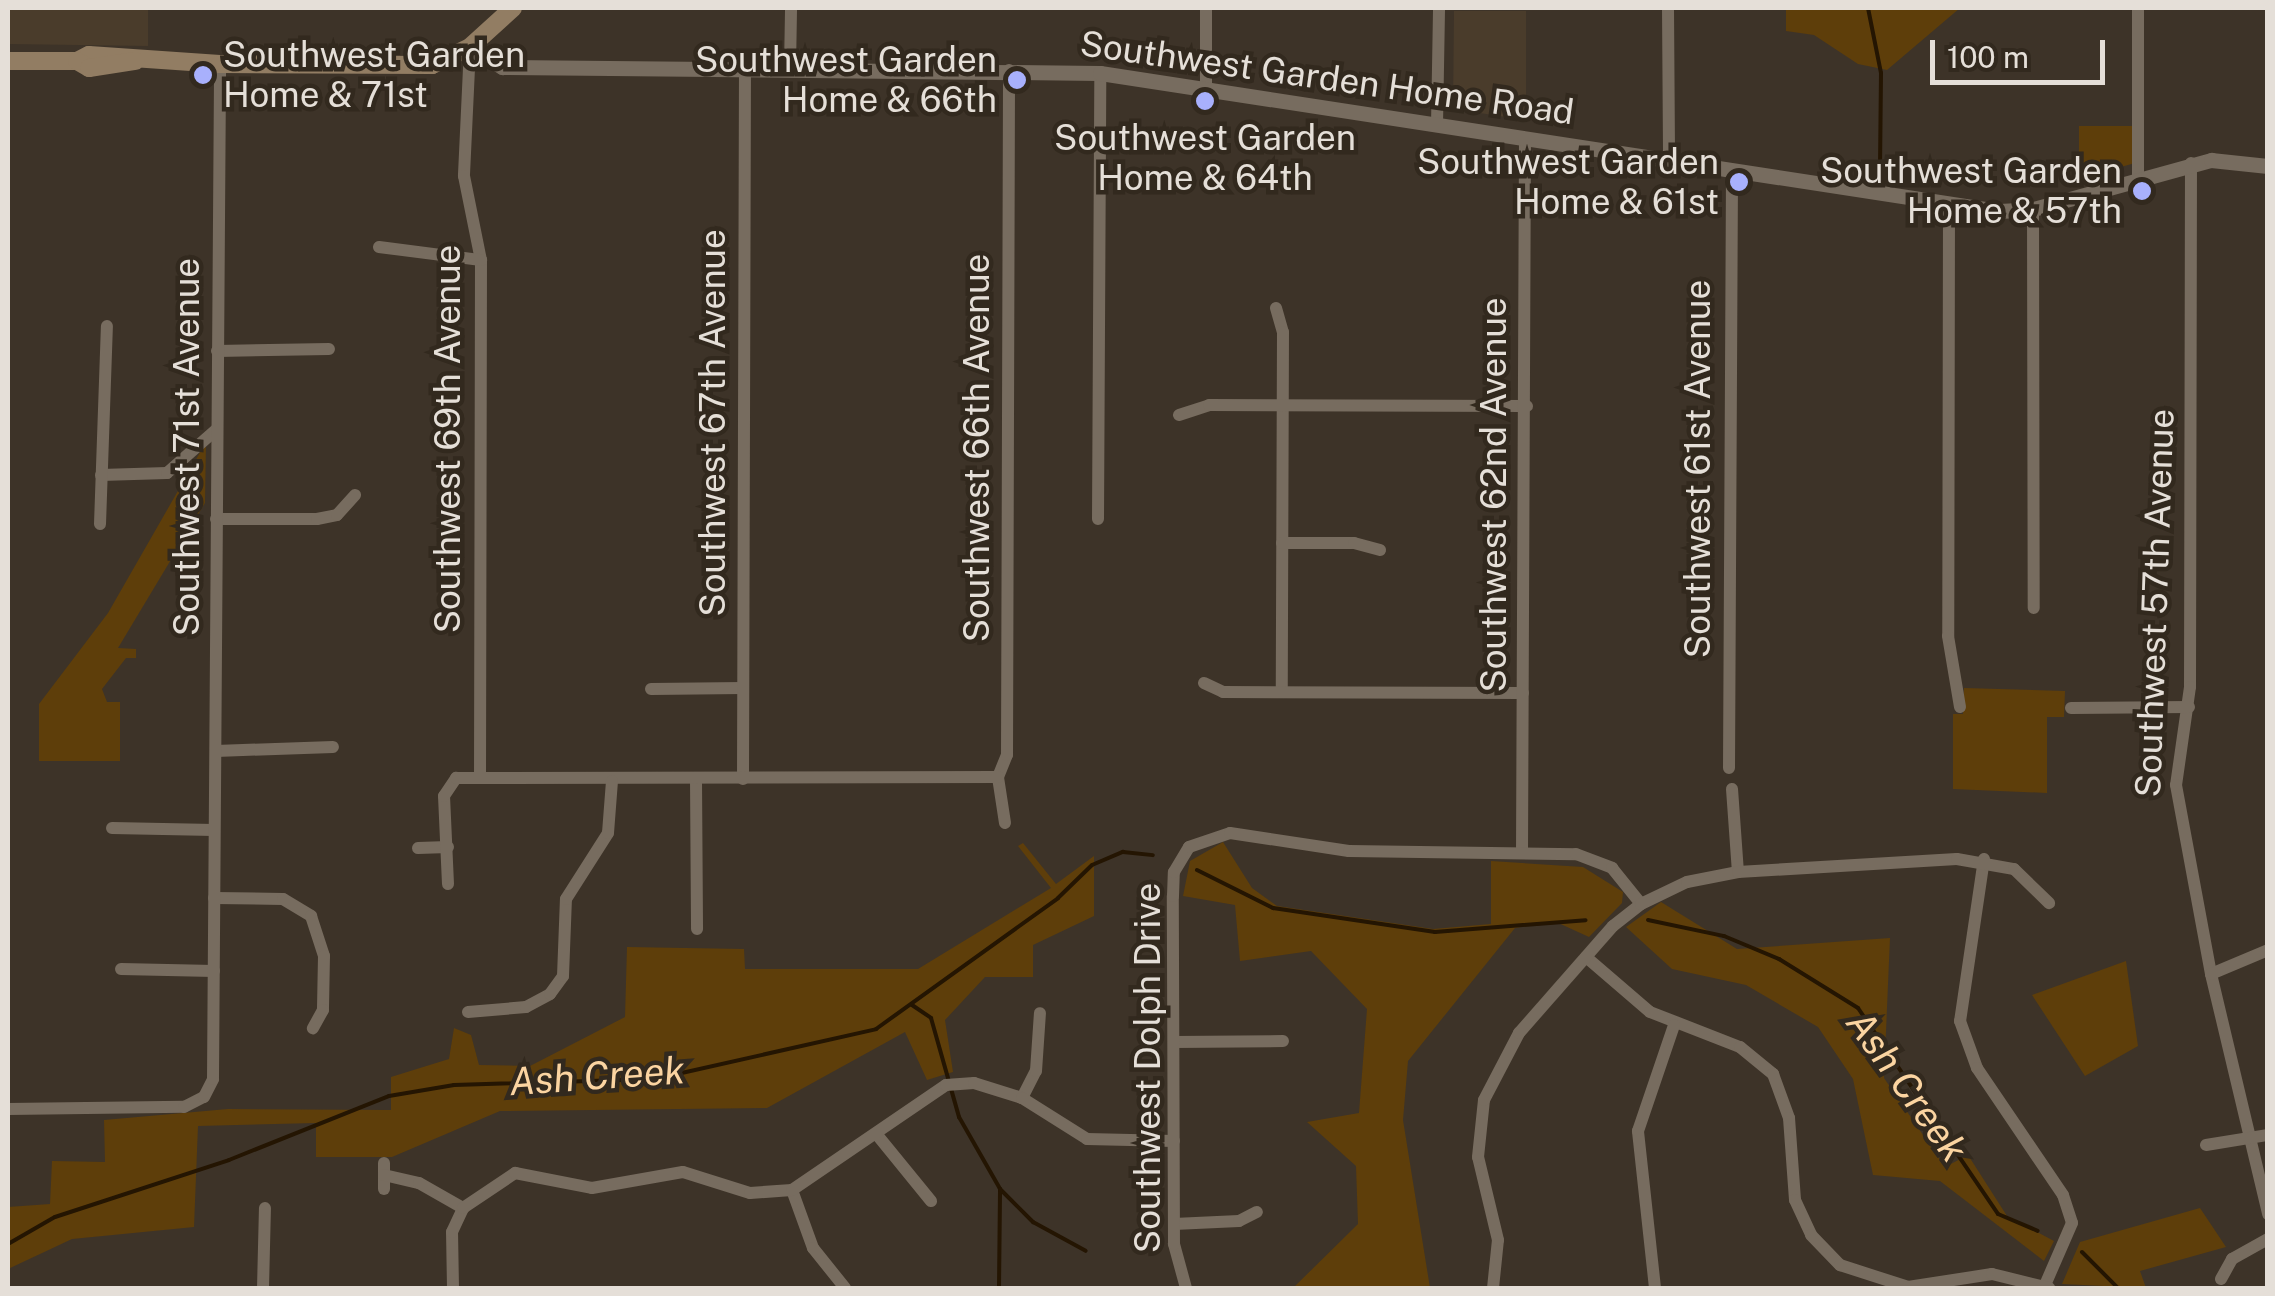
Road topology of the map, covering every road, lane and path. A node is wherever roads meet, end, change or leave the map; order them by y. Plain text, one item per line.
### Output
1 (513, 8) edge
2 (790, 8) edge
3 (1206, 8) edge
4 (1438, 8) edge
5 (1668, 8) edge
6 (2138, 8) edge
7 (470, 47) junction
8 (8, 60) edge
9 (220, 64) junction
10 (745, 68) junction
11 (790, 68) junction
12 (1009, 70) junction
13 (1100, 73) junction
14 (1206, 90) junction
15 (1437, 125) junction
16 (1525, 139) junction
17 (1669, 162) junction
18 (2191, 163) junction
19 (2268, 166) edge
20 (1732, 171) junction
21 (2138, 178) junction
22 (1949, 206) junction
23 (2032, 209) junction
24 (379, 247) dead end
25 (481, 260) junction
26 (1276, 308) dead end
27 (107, 326) dead end
28 (329, 349) dead end
29 (217, 351) junction
30 (1282, 404) junction
31 (1527, 406) junction
32 (1179, 415) dead end
33 (216, 430) junction
34 (102, 475) junction
35 (355, 495) dead end
36 (1098, 519) dead end
37 (216, 520) junction
38 (100, 524) dead end
39 (1282, 542) junction
40 (1380, 550) dead end
41 (2034, 608) dead end
42 (1204, 683) dead end
43 (743, 688) junction
44 (651, 689) dead end
45 (1282, 692) junction
46 (1523, 693) junction
47 (1960, 707) dead end
48 (2188, 707) junction
49 (2072, 708) dead end
50 (334, 747) dead end
51 (216, 752) junction
52 (1729, 768) dead end
53 (480, 773) junction
54 (998, 777) junction
55 (743, 778) junction
56 (696, 780) junction
57 (612, 781) junction
58 (1732, 790) dead end
59 (1005, 824) dead end
60 (112, 828) dead end
61 (214, 830) junction
62 (448, 847) junction
63 (418, 848) dead end
64 (1522, 852) junction
65 (1984, 860) junction
66 (1738, 872) junction
67 (448, 884) dead end
68 (214, 898) junction
69 (2049, 903) dead end
70 (1641, 904) junction
71 (697, 929) dead end
72 (2268, 950) edge
73 (1586, 957) junction
74 (121, 969) dead end
75 (214, 971) junction
76 (2210, 974) junction
77 (468, 1012) dead end
78 (1040, 1012) dead end
79 (1674, 1025) junction
80 (312, 1028) dead end
81 (1283, 1041) dead end
82 (1174, 1042) junction
83 (1022, 1098) junction
84 (8, 1109) edge
85 (2268, 1134) edge
86 (878, 1136) junction
87 (2248, 1138) junction
88 (1174, 1141) junction
89 (2206, 1145) dead end
90 (384, 1176) dead end
91 (792, 1190) junction
92 (931, 1201) dead end
93 (264, 1208) dead end
94 (462, 1208) junction
95 (1257, 1212) dead end
96 (2268, 1214) edge
97 (1174, 1224) junction
98 (2268, 1239) edge
99 (2220, 1279) dead end
100 (836, 1285) edge
101 (2047, 1287) edge
102 (263, 1288) edge
103 (453, 1288) edge
104 (1186, 1288) edge
105 (1492, 1288) edge
106 (1655, 1288) edge

1 - 7 main road
2 - 11 street
3 - 14 street
4 - 15 street
5 - 17 street
6 - 21 street
7 - 9 main road
7 - 10 street, Southwest Garden Home Road
7 - 25 street, Southwest 69th Avenue
8 - 9 main road
9 - 29 street, Southwest 71st Avenue
10 - 11 street, Southwest Garden Home Road
10 - 43 street, Southwest 67th Avenue
11 - 12 street, Southwest Garden Home Road
12 - 13 street, Southwest Garden Home Road
12 - 54 street, Southwest 66th Avenue
13 - 14 street, Southwest Garden Home Road
13 - 36 street
14 - 15 street, Southwest Garden Home Road
15 - 16 street, Southwest Garden Home Road
16 - 17 street, Southwest Garden Home Road
16 - 31 street, Southwest 62nd Avenue
17 - 20 street, Southwest Garden Home Road
18 - 19 street, Southwest Garden Home Road
18 - 21 street, Southwest Garden Home Road
18 - 48 street, Southwest 57th Avenue
20 - 22 street, Southwest Garden Home Road
20 - 52 street, Southwest 61st Avenue
21 - 23 street, Southwest Garden Home Road
22 - 23 street, Southwest Garden Home Road
22 - 47 street
23 - 41 street
24 - 25 street
25 - 53 street, Southwest 69th Avenue
26 - 30 street
27 - 34 street
28 - 29 street
29 - 33 street, Southwest 71st Avenue
30 - 31 street
30 - 32 street
30 - 39 street
31 - 46 street, Southwest 62nd Avenue
33 - 34 street
33 - 37 street, Southwest 71st Avenue
34 - 38 street
35 - 37 street
37 - 51 street, Southwest 71st Avenue
39 - 40 street
39 - 45 street
42 - 45 street
43 - 44 street
43 - 55 street, Southwest 67th Avenue
45 - 46 street
46 - 64 street, Southwest 62nd Avenue
48 - 49 street
48 - 76 street, Southwest 57th Avenue
50 - 51 street
51 - 61 street, Southwest 71st Avenue
53 - 57 street
53 - 62 street
54 - 55 street
54 - 59 street, Southwest 66th Avenue
55 - 56 street
56 - 57 street
56 - 71 street
57 - 77 street
58 - 66 street
60 - 61 street
61 - 68 street, Southwest 71st Avenue
62 - 63 street
62 - 67 street
64 - 70 street, Southwest Dolph Drive
64 - 82 street, Southwest Dolph Drive
65 - 66 street
65 - 69 street
65 - 101 street
66 - 70 street
68 - 75 street, Southwest 71st Avenue
68 - 80 street
70 - 73 street
72 - 76 street
73 - 79 street
73 - 105 street
74 - 75 street
75 - 84 street, Southwest 71st Avenue
76 - 87 street, Southwest 57th Avenue
78 - 83 street
79 - 101 street
79 - 106 street
81 - 82 street
82 - 88 street, Southwest Dolph Drive
83 - 86 street
83 - 88 street
85 - 87 street
86 - 91 street
86 - 92 street
87 - 89 street
87 - 96 street, Southwest 57th Avenue
88 - 97 street, Southwest Dolph Drive
90 - 94 street
91 - 94 street
91 - 100 street
93 - 102 street
94 - 103 street
95 - 97 street
97 - 104 street, Southwest Dolph Drive
98 - 99 street

